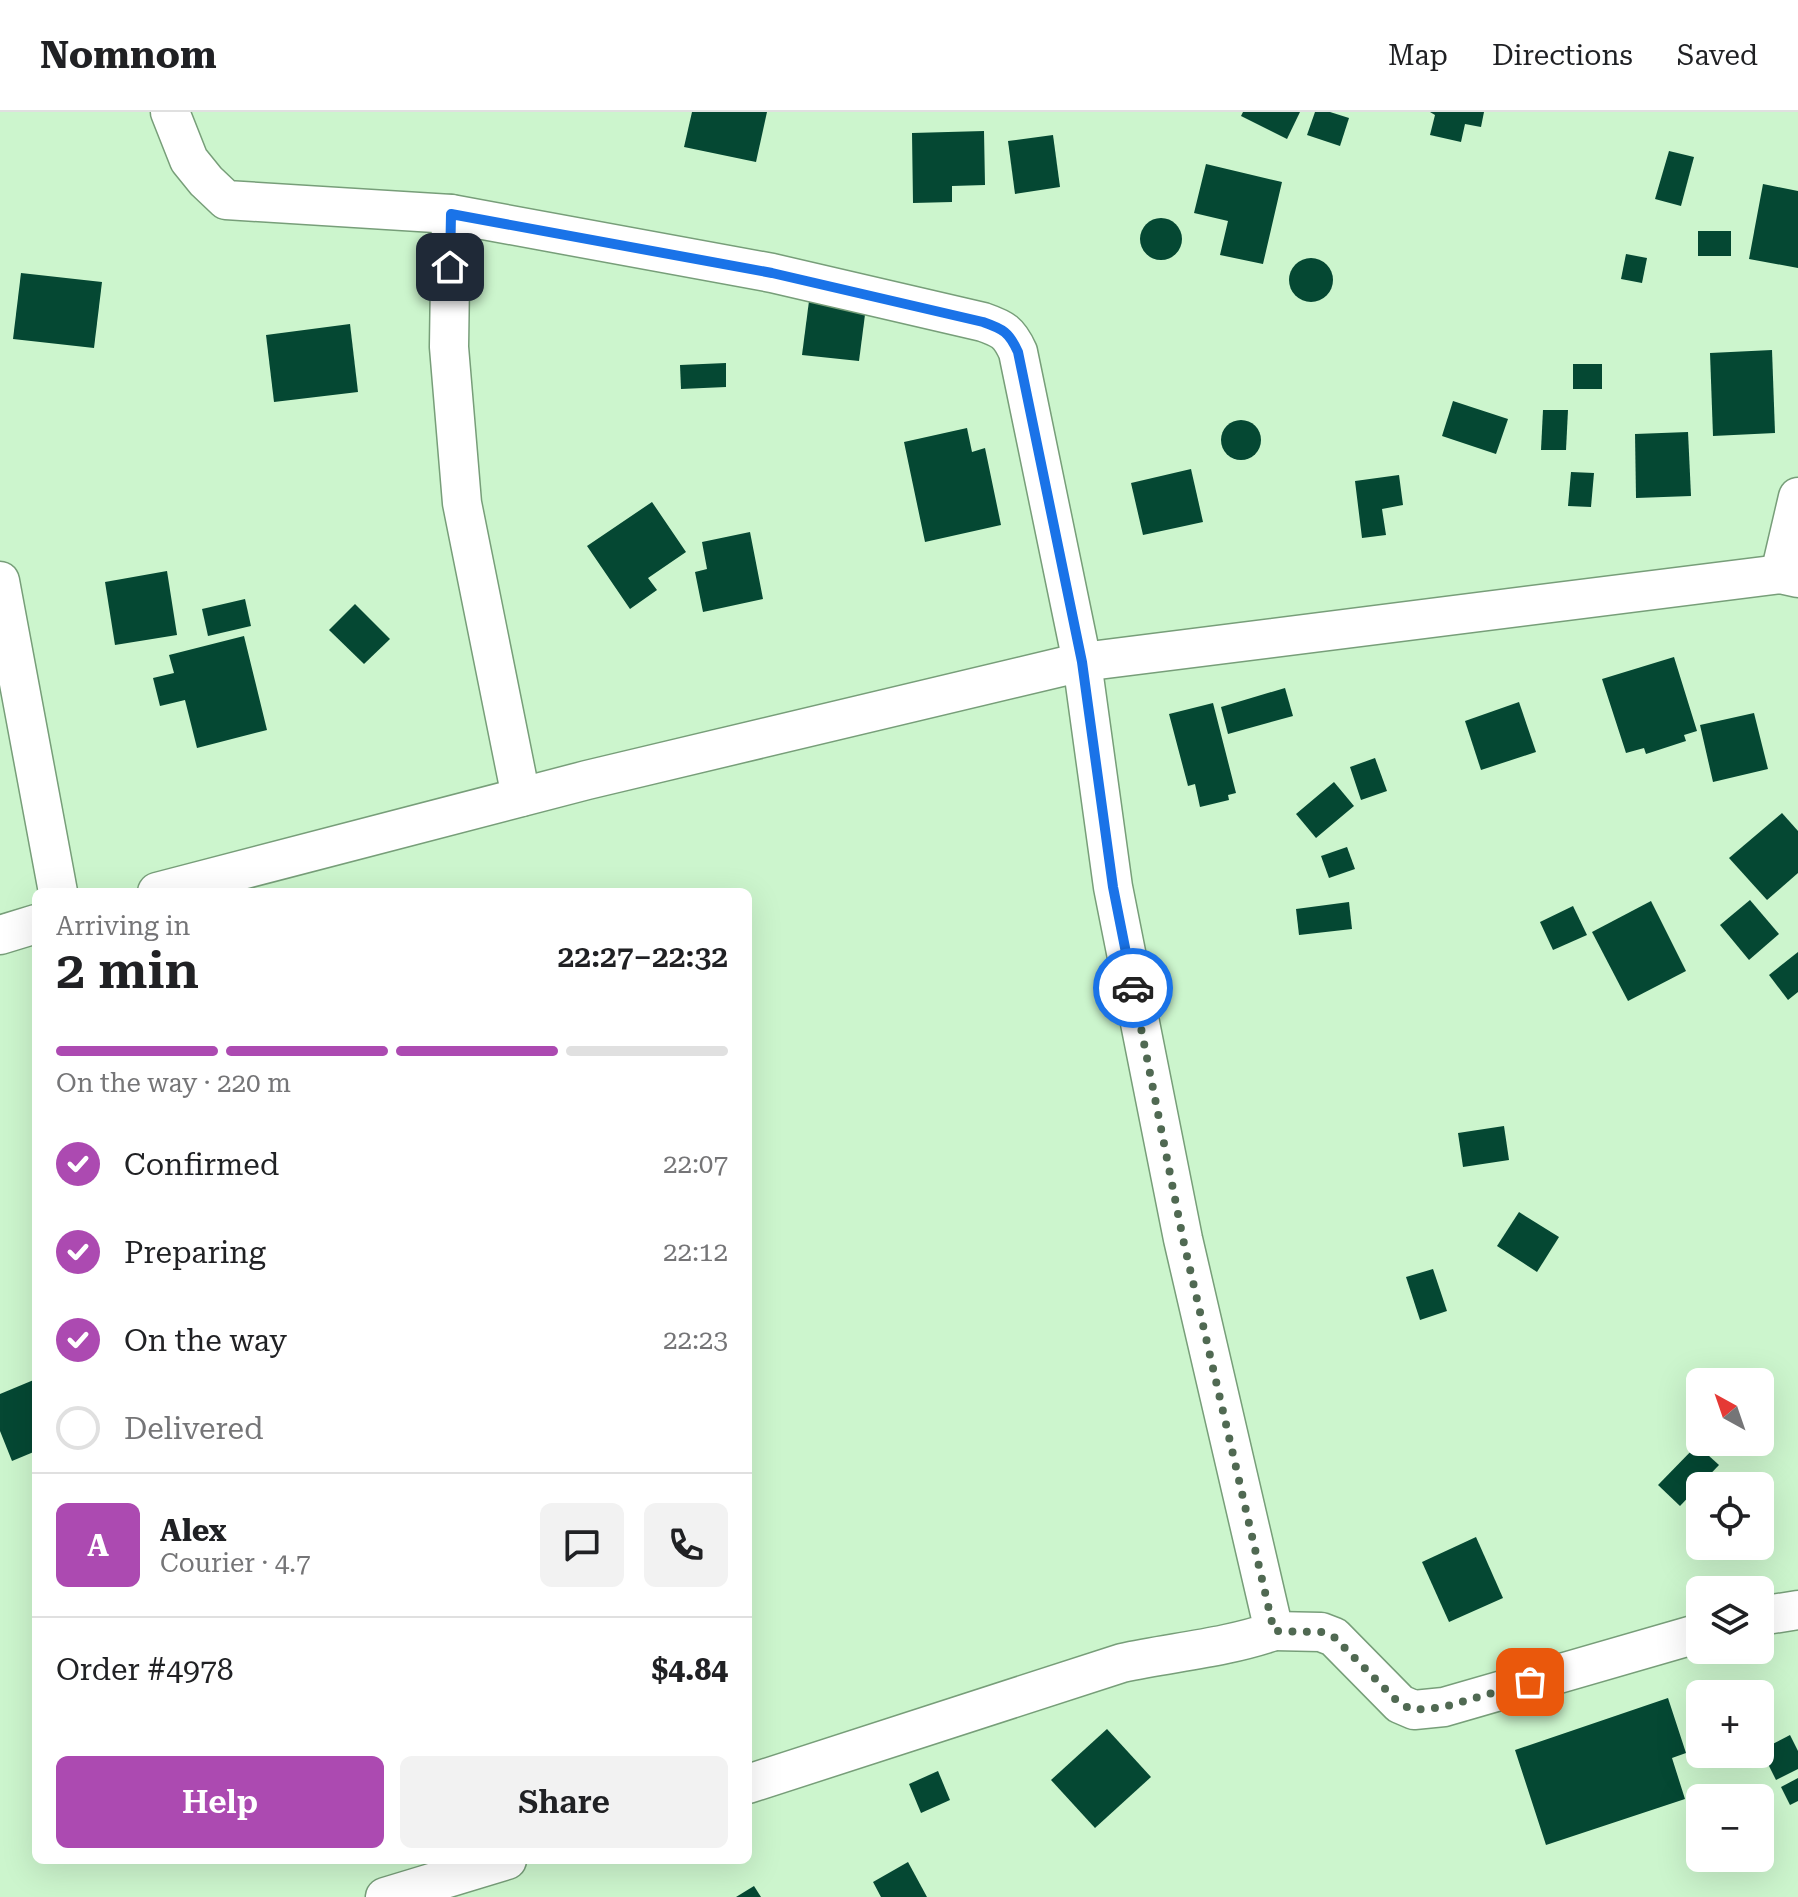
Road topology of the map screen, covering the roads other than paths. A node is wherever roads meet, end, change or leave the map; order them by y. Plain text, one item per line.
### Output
1 (170, 112) edge
2 (451, 214) junction
3 (1798, 497) edge
4 (1789, 576) edge
5 (0, 581) edge
6 (1082, 662) junction
7 (521, 797) junction
8 (57, 888) edge
9 (172, 888) edge
10 (32, 925) edge
11 (0, 935) edge
12 (1798, 1610) edge
13 (1774, 1614) edge
14 (1274, 1631) junction
15 (1686, 1637) edge
16 (752, 1783) edge
17 (494, 1864) edge
18 (385, 1897) edge

1 - 2 street
2 - 6 street
2 - 7 street
3 - 4 street
4 - 6 street
5 - 8 street
6 - 7 street
6 - 14 street
7 - 9 street
10 - 11 street
12 - 13 street
14 - 15 street
14 - 16 street
17 - 18 street

